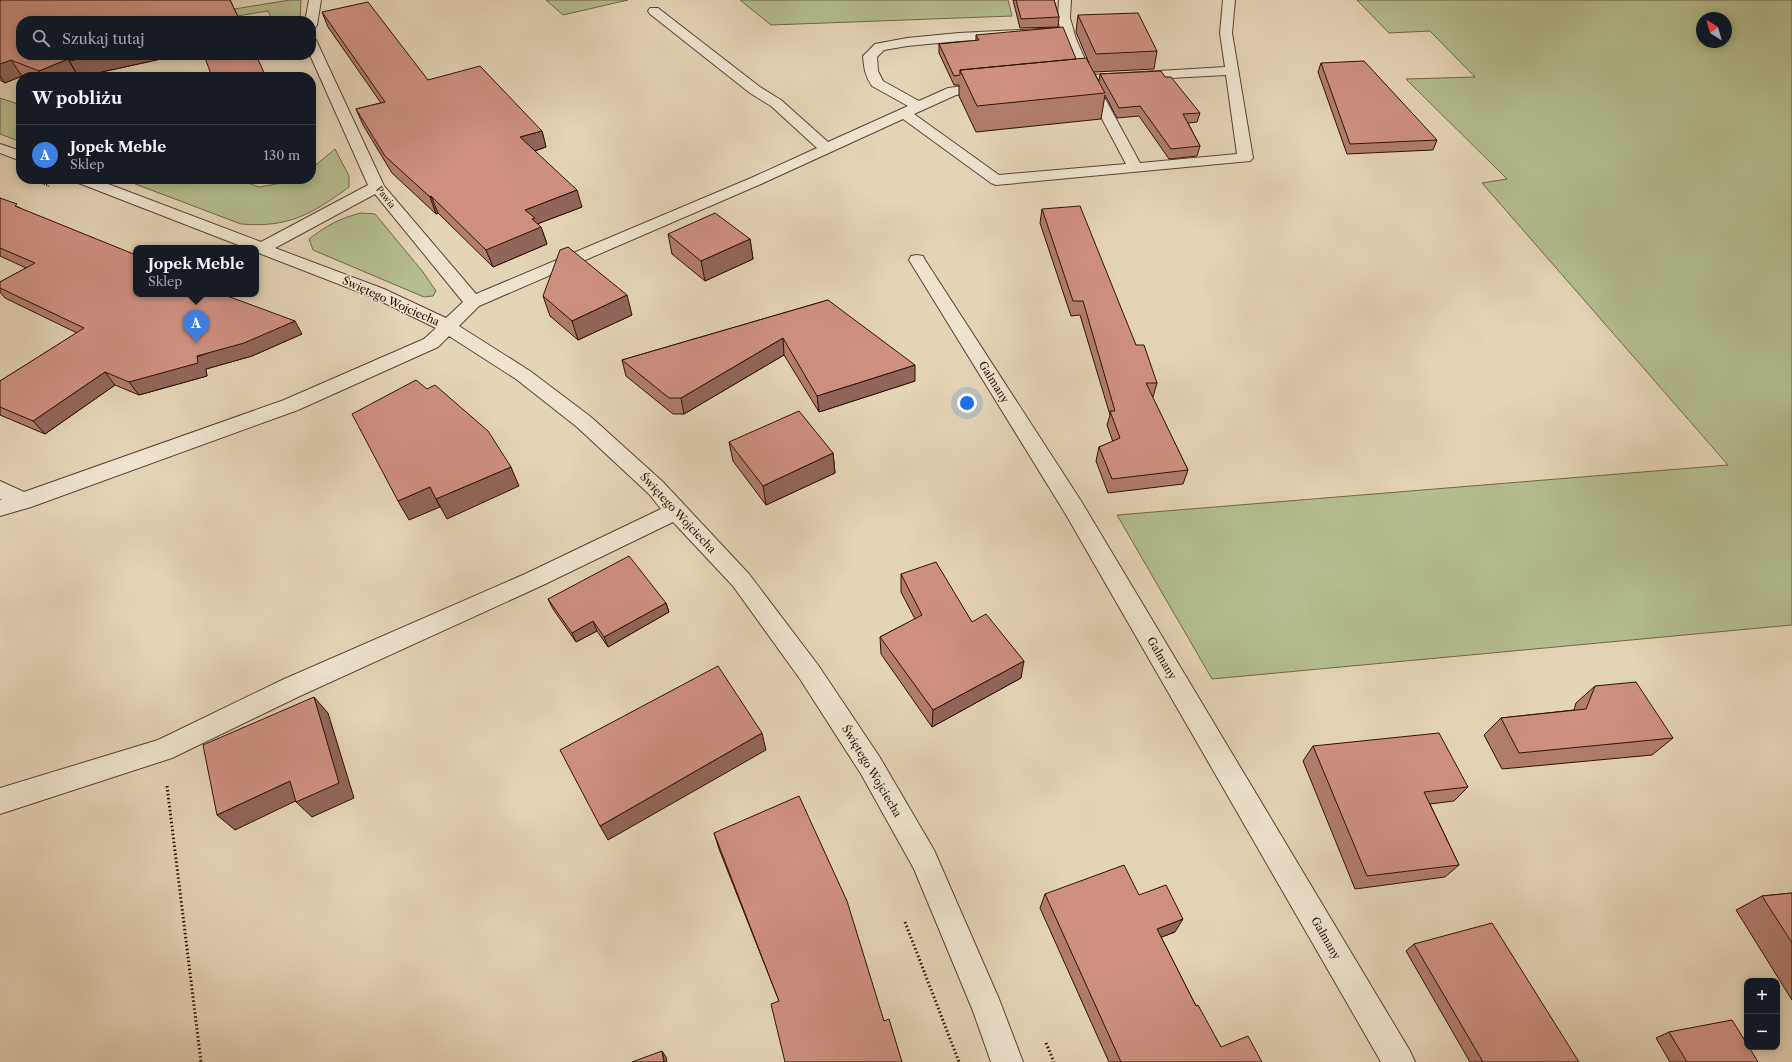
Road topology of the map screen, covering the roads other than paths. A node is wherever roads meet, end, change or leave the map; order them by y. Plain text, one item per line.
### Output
1 (315, 0) edge
2 (1065, 0) edge
3 (1229, 0) edge
4 (654, 11) dead end
5 (312, 16) edge
6 (1068, 31) junction
7 (316, 54) edge
8 (1232, 71) junction
9 (1086, 78) junction
10 (1055, 81) edge
11 (1000, 86) edge
12 (918, 106) junction
13 (903, 113) junction
14 (0, 148) edge
15 (826, 148) junction
16 (16, 154) edge
17 (1135, 167) junction
18 (94, 184) edge
19 (377, 187) junction
20 (254, 245) edge
21 (259, 247) edge
22 (262, 248) junction
23 (917, 260) dead end
24 (473, 302) junction
25 (448, 327) junction
26 (0, 489) edge
27 (23, 501) junction
28 (0, 508) edge
29 (676, 511) junction
30 (0, 801) edge
31 (1007, 1062) edge
32 (1399, 1062) edge

1 - 5 street
2 - 6 street
3 - 8 street
4 - 15 street
6 - 9 street
6 - 12 street
7 - 19 street, Pawia
8 - 9 street
8 - 17 street
9 - 10 street
9 - 17 street
11 - 12 street
12 - 13 street
13 - 15 street
13 - 17 street
14 - 16 street
15 - 24 street
18 - 20 street, Świętego Wojciecha
19 - 22 street
19 - 24 street, Pawia
21 - 22 street, Świętego Wojciecha
22 - 25 street, Świętego Wojciecha
23 - 32 street, Galmany
24 - 25 street
25 - 27 street
25 - 29 street, Świętego Wojciecha
26 - 27 street
27 - 28 street
29 - 30 street
29 - 31 street, Świętego Wojciecha

